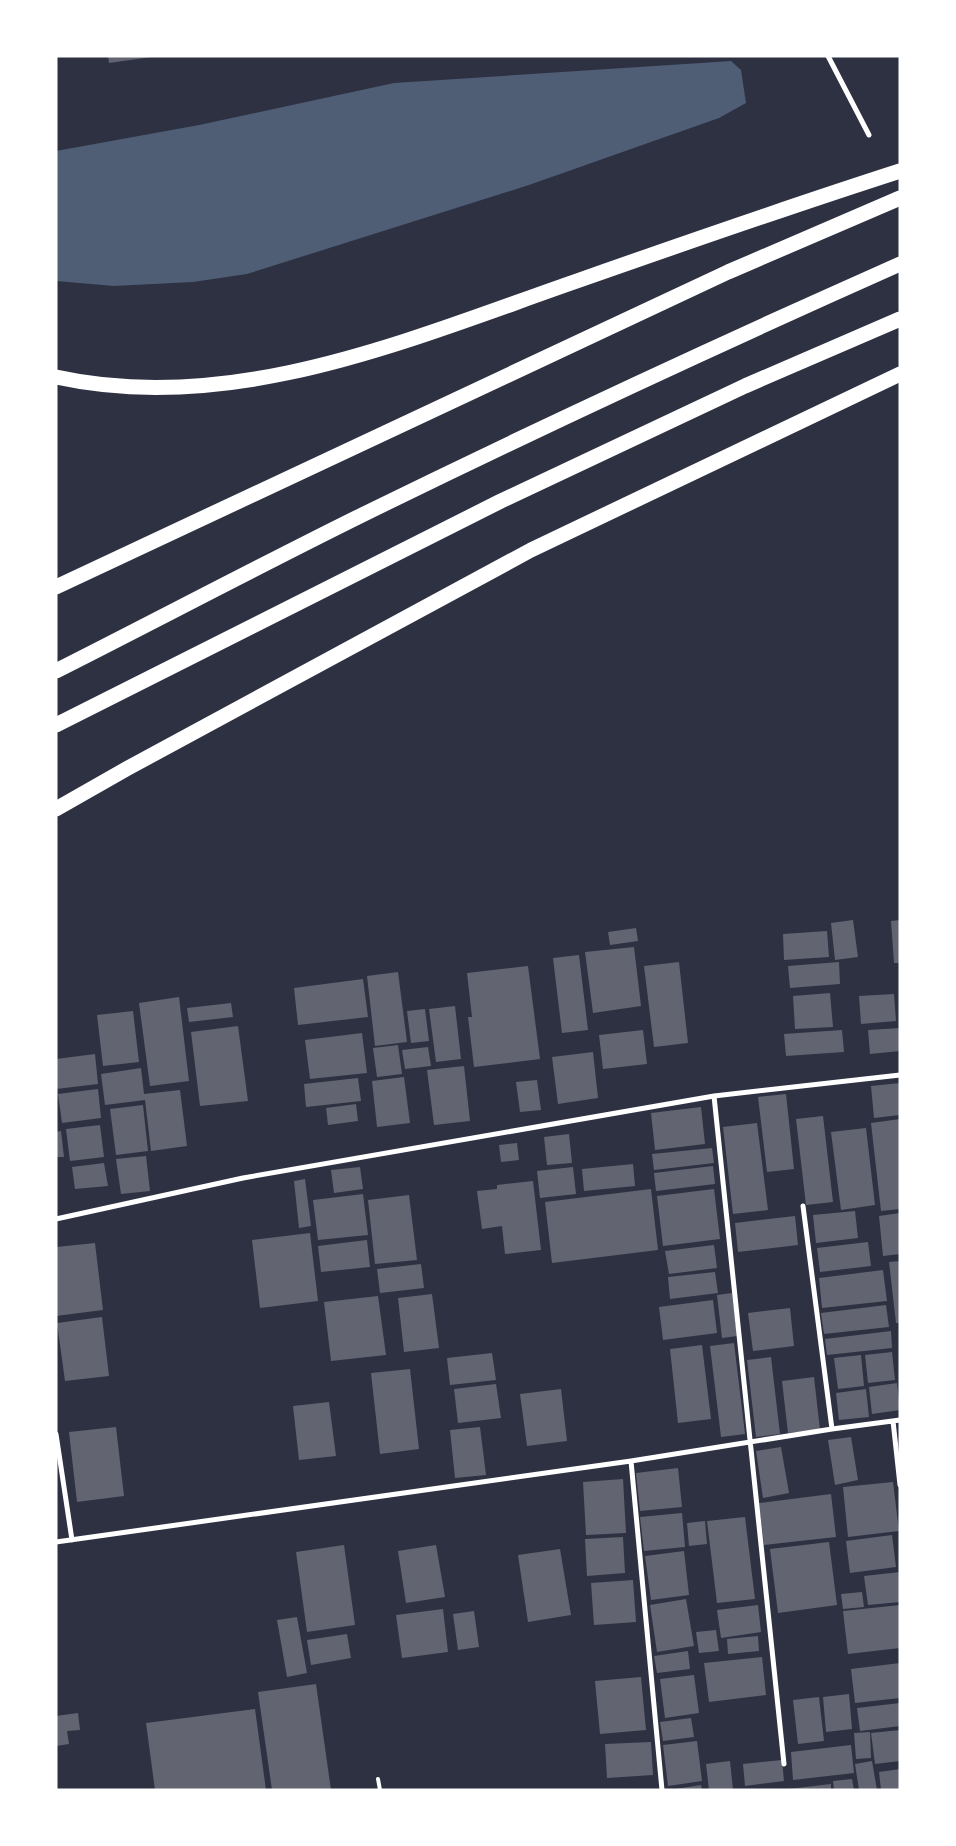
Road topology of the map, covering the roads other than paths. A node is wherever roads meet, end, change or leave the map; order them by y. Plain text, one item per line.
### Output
1 (828, 56) edge
2 (870, 136) dead end
3 (900, 171) edge
4 (900, 198) edge
5 (900, 264) edge
6 (900, 319) edge
7 (900, 374) edge
8 (56, 377) edge
9 (56, 587) edge
10 (56, 671) edge
11 (56, 725) edge
12 (56, 810) edge
13 (900, 1075) edge
14 (714, 1096) junction
15 (803, 1206) dead end
16 (56, 1219) edge
17 (900, 1420) edge
18 (893, 1421) junction
19 (832, 1429) junction
20 (56, 1434) edge
21 (749, 1443) junction
22 (631, 1461) junction
23 (900, 1485) edge
24 (72, 1540) junction
25 (56, 1542) edge
26 (784, 1764) dead end
27 (378, 1779) dead end
28 (380, 1790) edge
29 (662, 1790) edge

1 - 2 street
3 - 8 highway
4 - 9 highway
5 - 10 highway
6 - 11 highway
7 - 12 highway
13 - 14 street
14 - 16 street
14 - 21 street
15 - 19 street
17 - 18 street
18 - 19 street
18 - 23 street
19 - 21 street
20 - 24 street
21 - 22 street
21 - 26 street
22 - 24 street
22 - 29 street
24 - 25 street
27 - 28 lane

